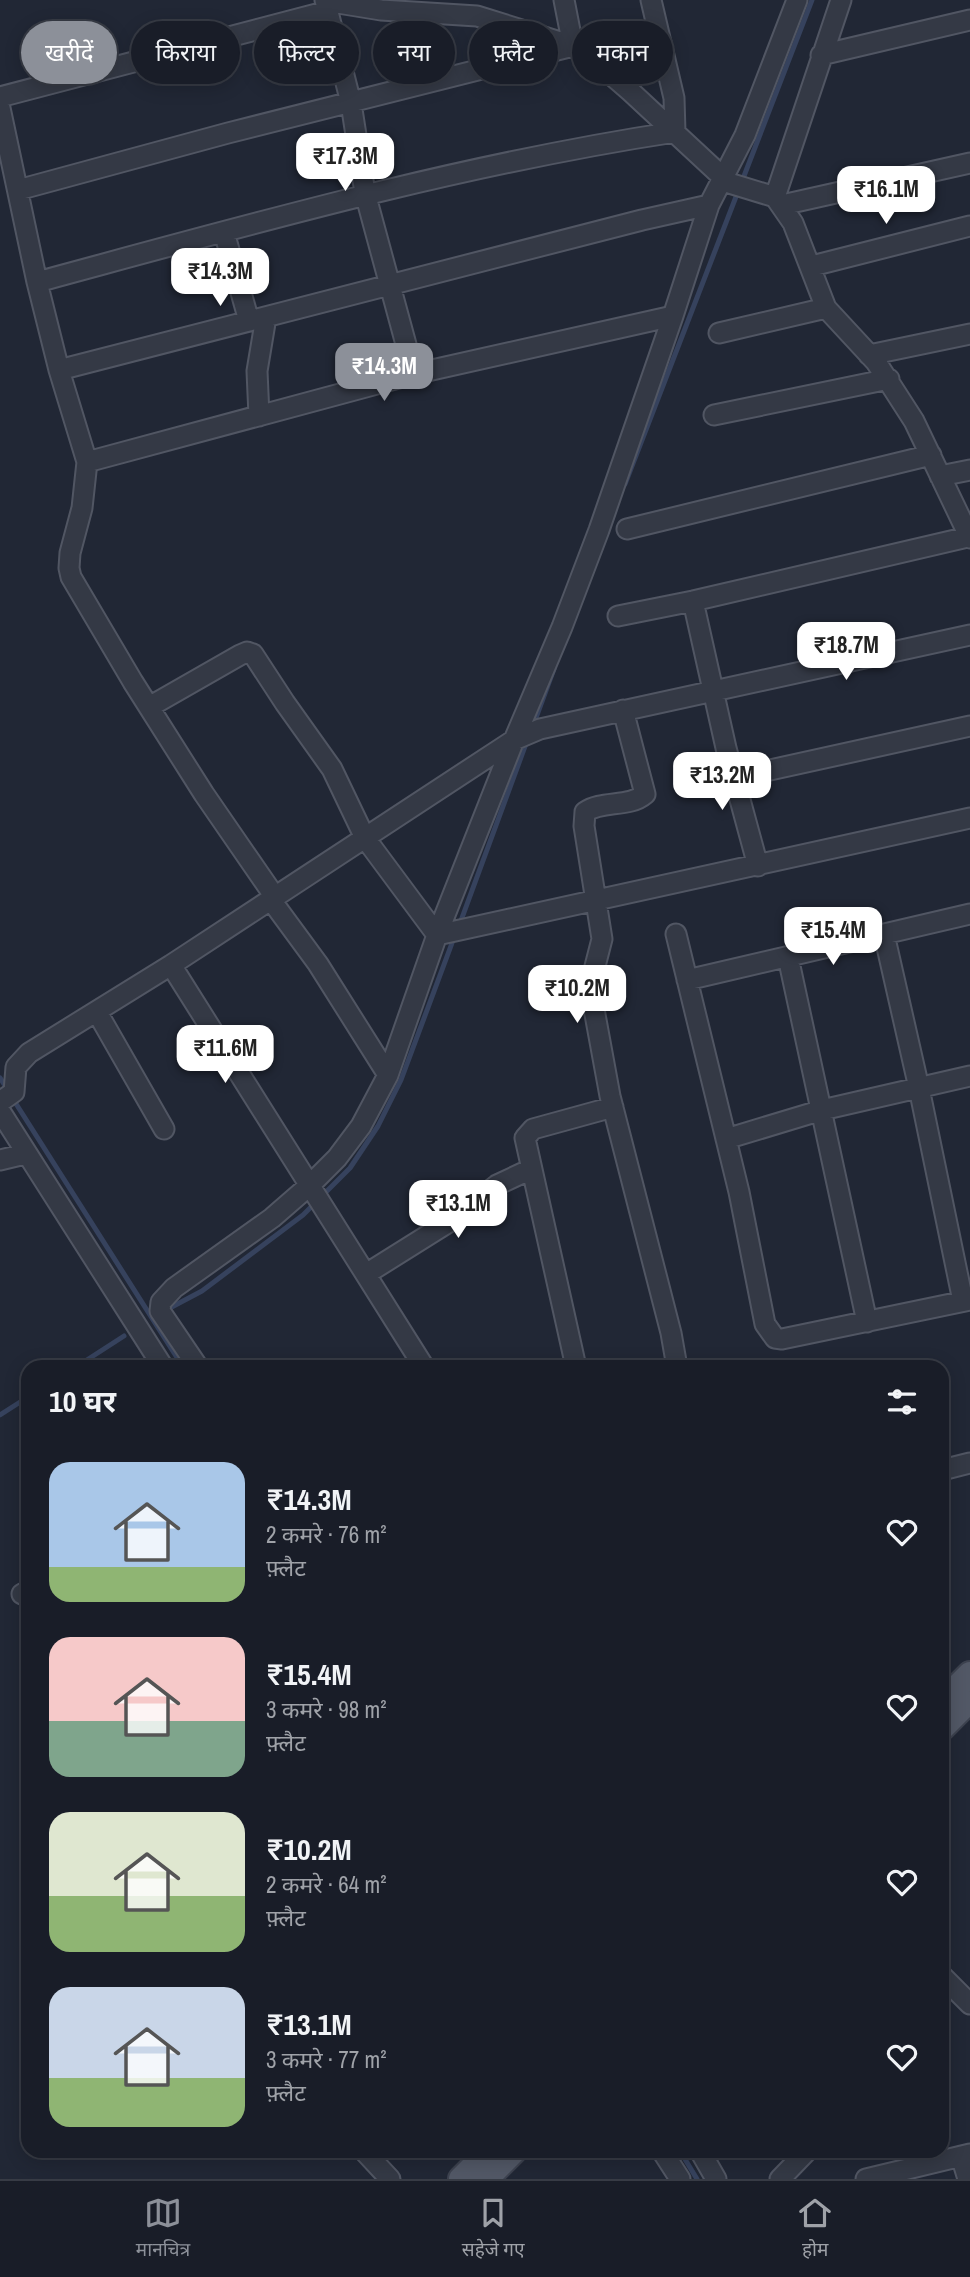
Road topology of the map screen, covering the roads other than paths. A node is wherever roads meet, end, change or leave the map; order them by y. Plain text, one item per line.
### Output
1 (564, 0) edge
2 (651, 0) edge
3 (797, 0) edge
4 (841, 0) edge
5 (328, 4) edge
6 (380, 5) edge
7 (476, 8) edge
8 (970, 20) edge
9 (572, 41) edge
10 (572, 46) edge
11 (572, 46) edge
12 (821, 55) junction
13 (621, 84) edge
14 (0, 97) edge
15 (351, 103) junction
16 (0, 108) edge
17 (675, 132) junction
18 (970, 163) edge
19 (734, 184) junction
20 (18, 190) junction
21 (365, 193) junction
22 (779, 201) junction
23 (709, 205) junction
24 (970, 226) edge
25 (223, 232) junction
26 (811, 265) junction
27 (37, 282) junction
28 (391, 286) junction
29 (826, 308) junction
30 (673, 316) junction
31 (258, 319) junction
32 (719, 333) dead end
33 (970, 334) edge
34 (869, 355) junction
35 (60, 370) junction
36 (414, 374) junction
37 (888, 379) junction
38 (714, 415) dead end
39 (260, 416) junction
40 (931, 455) junction
41 (87, 462) junction
42 (970, 470) edge
43 (940, 477) junction
44 (627, 529) dead end
45 (969, 538) edge
46 (693, 601) junction
47 (618, 616) dead end
48 (970, 635) edge
49 (714, 690) junction
50 (149, 707) junction
51 (624, 710) junction
52 (970, 726) edge
53 (526, 735) junction
54 (734, 778) junction
55 (970, 818) edge
56 (365, 838) junction
57 (758, 866) junction
58 (273, 899) junction
59 (595, 900) junction
60 (970, 914) edge
61 (449, 932) junction
62 (676, 934) dead end
63 (884, 934) junction
64 (788, 957) junction
65 (171, 965) junction
66 (687, 981) junction
67 (97, 1012) junction
68 (388, 1075) junction
69 (970, 1076) edge
70 (919, 1087) junction
71 (5, 1101) edge
72 (613, 1107) junction
73 (822, 1110) junction
74 (164, 1129) dead end
75 (726, 1139) junction
76 (25, 1154) junction
77 (0, 1160) edge
78 (531, 1169) junction
79 (318, 1197) junction
80 (366, 1274) junction
81 (967, 1300) edge
82 (867, 1322) junction
83 (158, 1360) edge
84 (193, 1360) edge
85 (420, 1360) edge
86 (574, 1360) edge
87 (676, 1360) edge
88 (970, 1463) edge
89 (949, 1468) edge
90 (970, 1674) edge
91 (949, 1695) edge
92 (970, 1700) edge
93 (949, 1721) edge
94 (949, 1989) edge
95 (970, 2004) edge
96 (956, 2154) edge
97 (370, 2158) edge
98 (482, 2158) edge
99 (507, 2158) edge
100 (667, 2158) edge
101 (704, 2158) edge
102 (800, 2158) edge
103 (942, 2158) edge
104 (390, 2179) edge
105 (461, 2179) edge
106 (486, 2179) edge
107 (680, 2179) edge
108 (716, 2179) edge
109 (780, 2179) edge
110 (866, 2179) edge
111 (968, 2179) edge

1 - 9 street
2 - 17 street
3 - 19 street
4 - 12 street
5 - 6 street
5 - 14 street
5 - 15 street
6 - 7 street
7 - 10 street
8 - 12 street
11 - 15 street
12 - 22 street
13 - 17 street
15 - 20 street
15 - 21 street
16 - 20 street
17 - 19 street
17 - 21 street
18 - 22 street
19 - 22 street
19 - 23 street
20 - 27 street
21 - 25 street
21 - 28 street
22 - 26 street
23 - 28 street
23 - 30 street
24 - 26 street
25 - 27 street
25 - 31 street
26 - 29 street
27 - 35 street
28 - 31 street
28 - 36 street
29 - 32 street
29 - 34 street
30 - 36 street
30 - 53 street
31 - 35 street
31 - 39 street
33 - 34 street
34 - 37 street
35 - 41 street
36 - 39 street
37 - 38 street
37 - 40 street
39 - 41 street
40 - 43 street
40 - 44 street
41 - 50 street
42 - 43 street
43 - 45 street
45 - 46 street
46 - 47 street
46 - 49 street
48 - 49 street
49 - 51 street
49 - 54 street
50 - 56 street
50 - 58 street
51 - 53 street
51 - 59 street
52 - 54 street
53 - 56 street
53 - 61 street
54 - 57 street
55 - 57 street
56 - 58 street
56 - 61 street
57 - 59 street
58 - 65 street
58 - 68 street
59 - 61 street
59 - 72 street
60 - 63 street
61 - 68 street
62 - 66 street
63 - 64 street
63 - 70 street
64 - 66 street
64 - 73 street
65 - 67 street
65 - 79 street
66 - 75 street
67 - 71 street
67 - 74 street
68 - 79 street
69 - 70 street
70 - 73 street
70 - 81 street
71 - 76 street
72 - 78 street
72 - 87 street
73 - 75 street
73 - 82 street
75 - 82 street
76 - 77 street
76 - 83 street
78 - 80 street
78 - 86 street
79 - 80 street
79 - 84 street
80 - 85 street
81 - 82 street
88 - 89 street
90 - 91 main road
92 - 93 main road
94 - 95 street
96 - 111 street
97 - 104 street
98 - 105 main road
99 - 106 main road
100 - 107 street
101 - 108 street
102 - 109 street
103 - 110 street

